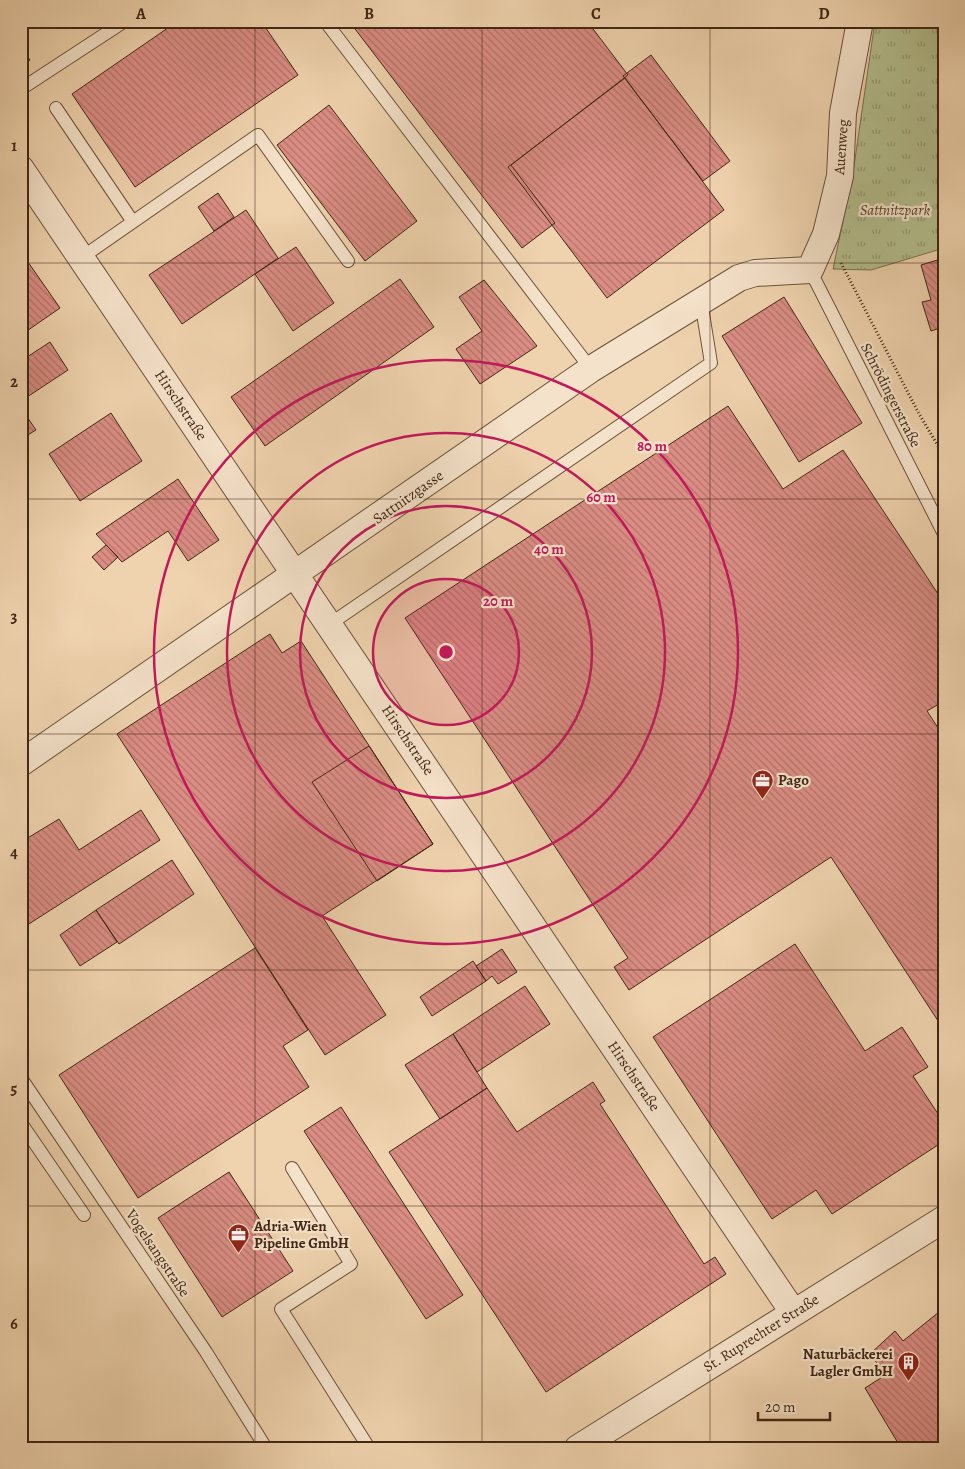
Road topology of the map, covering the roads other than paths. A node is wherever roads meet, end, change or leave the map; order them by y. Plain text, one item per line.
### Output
1 (125, 21) edge
2 (325, 21) edge
3 (860, 21) edge
4 (21, 89) edge
5 (56, 108) dead end
6 (21, 169) edge
7 (133, 222) junction
8 (81, 258) junction
9 (348, 261) dead end
10 (810, 270) junction
11 (701, 301) junction
12 (591, 370) junction
13 (944, 534) edge
14 (297, 575) junction
15 (330, 624) junction
16 (24, 756) edge
17 (21, 1078) edge
18 (21, 1123) edge
19 (292, 1168) dead end
20 (84, 1215) dead end
21 (944, 1219) edge
22 (793, 1312) junction
23 (266, 1448) edge
24 (369, 1448) edge
25 (578, 1448) edge

1 - 4 lane
2 - 12 lane
3 - 10 street, Auenweg
5 - 7 lane
6 - 8 street, Hirschstraße
7 - 8 lane
7 - 9 lane
8 - 14 street, Hirschstraße
10 - 11 street, Sattnitzgasse
10 - 13 lane, Schrödingerstraße
11 - 12 street, Sattnitzgasse
11 - 15 lane
12 - 14 street, Sattnitzgasse
14 - 15 street, Hirschstraße
14 - 16 street, Sattnitzgasse
15 - 22 street, Hirschstraße
17 - 23 lane, Vogelsangstraße
18 - 20 lane
19 - 24 lane
21 - 22 street, St. Ruprechter Straße
22 - 25 street, St. Ruprechter Straße

